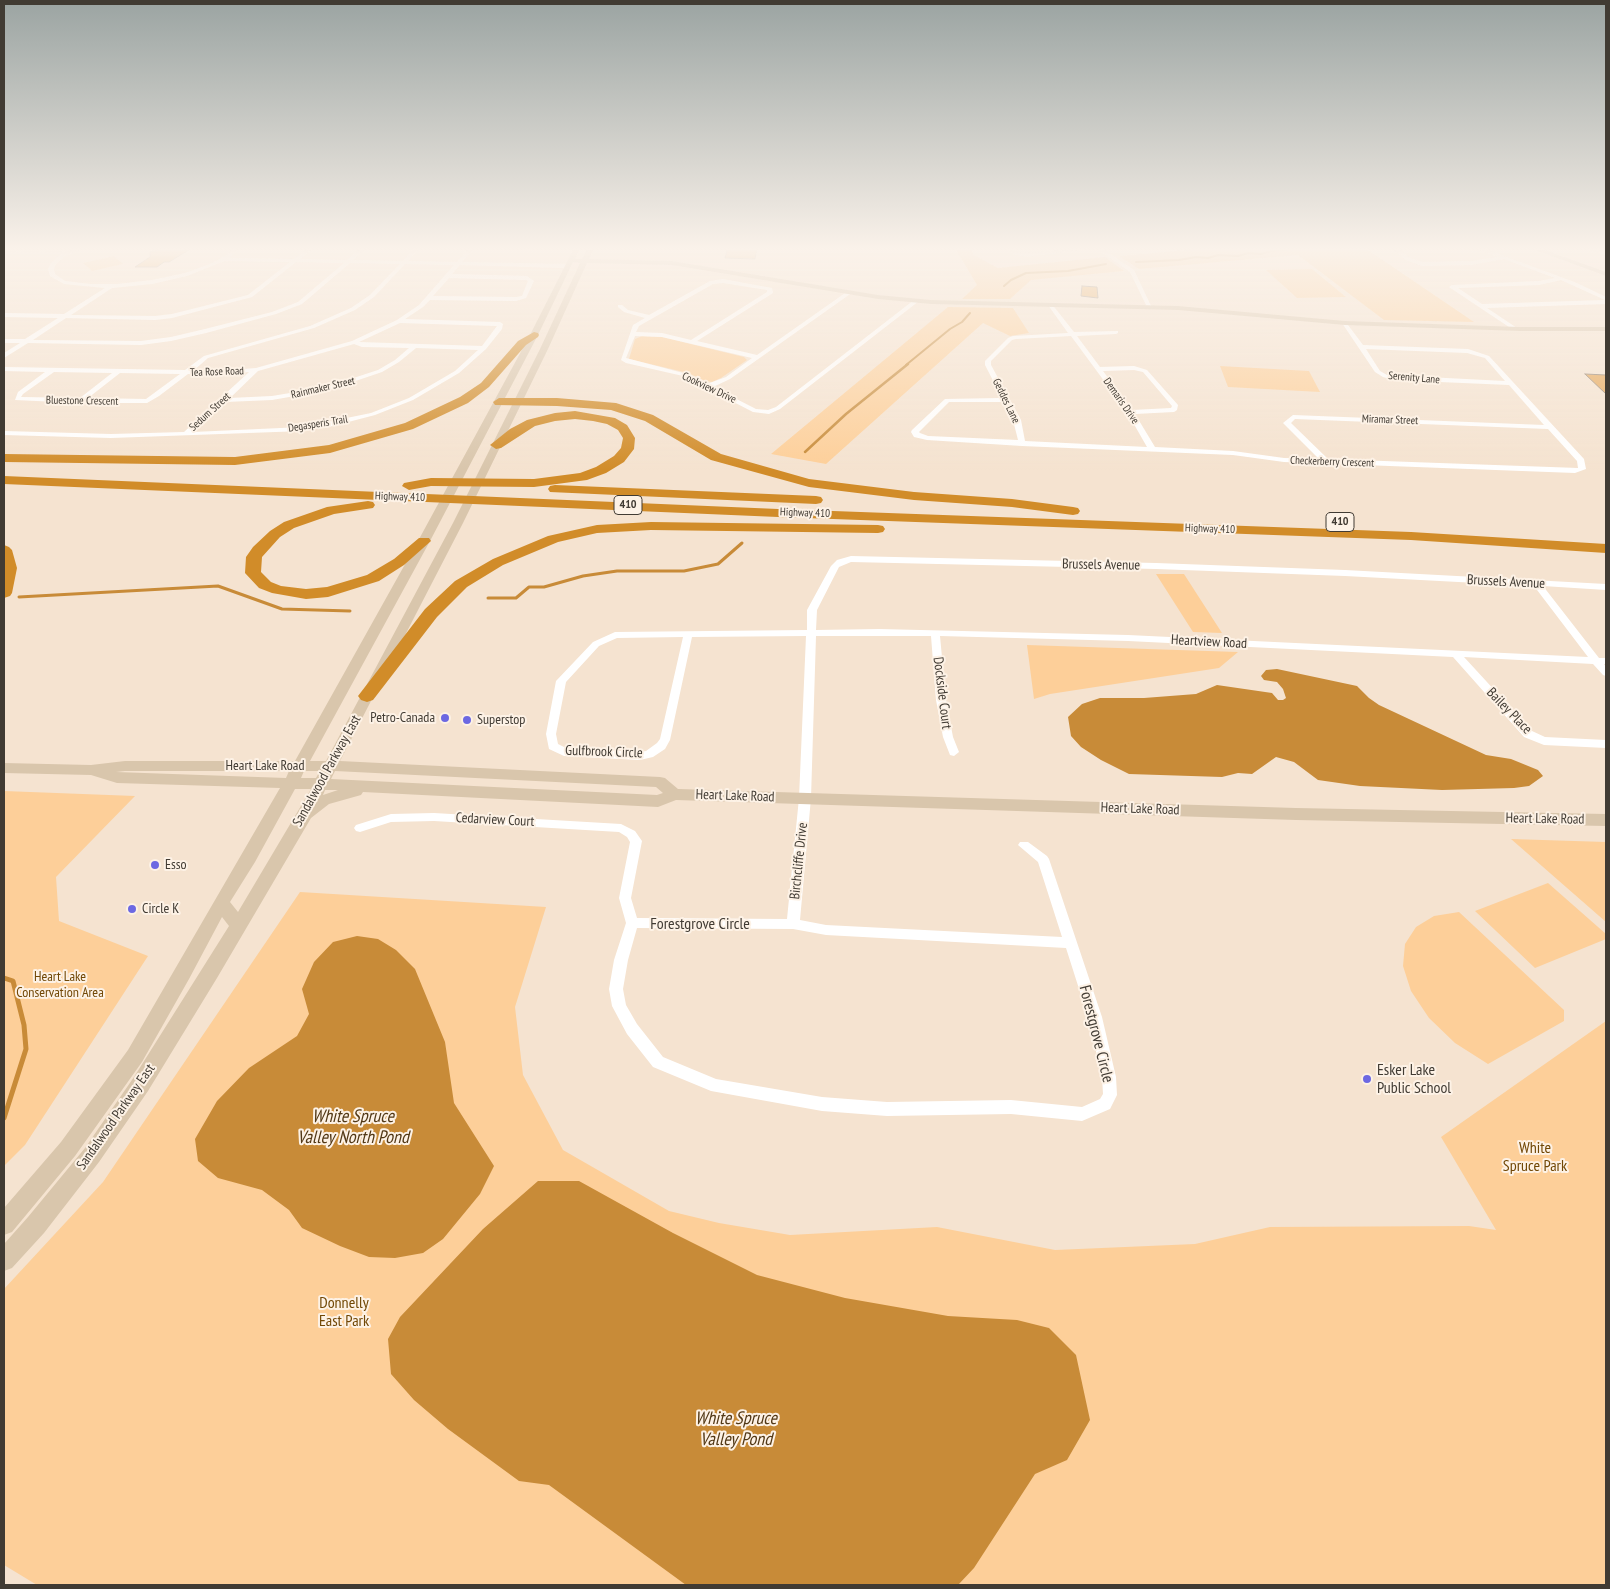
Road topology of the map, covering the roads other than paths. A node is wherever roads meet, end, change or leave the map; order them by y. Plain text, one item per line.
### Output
1 (55, 322) edge
2 (239, 322) edge
3 (325, 322) edge
4 (397, 322) edge
5 (438, 322) edge
6 (540, 322) edge
7 (556, 322) edge
8 (641, 322) edge
9 (724, 322) edge
10 (808, 322) edge
11 (889, 322) edge
12 (1063, 322) edge
13 (1333, 322) edge
14 (1505, 322) edge
15 (1345, 323) junction
16 (1514, 328) junction
17 (1606, 329) edge
18 (1116, 332) dead end
19 (632, 334) junction
20 (1071, 334) junction
21 (534, 335) junction
22 (4, 341) edge
23 (26, 341) junction
24 (354, 342) junction
25 (692, 342) junction
26 (414, 347) junction
27 (1362, 347) junction
28 (484, 348) junction
29 (4, 356) edge
30 (757, 358) junction
31 (1098, 368) junction
32 (4, 369) edge
33 (52, 370) junction
34 (256, 370) junction
35 (119, 371) junction
36 (184, 373) junction
37 (1511, 383) junction
38 (708, 386) junction
39 (223, 400) junction
40 (1008, 400) junction
41 (80, 401) junction
42 (499, 402) junction
43 (516, 402) junction
44 (1130, 412) junction
45 (1550, 427) junction
46 (4, 433) edge
47 (186, 434) junction
48 (1022, 444) junction
49 (496, 445) junction
50 (1153, 450) junction
51 (4, 458) edge
52 (1325, 461) junction
53 (4, 469) edge
54 (4, 480) edge
55 (409, 486) junction
56 (496, 501) junction
57 (1073, 512) junction
58 (1252, 531) junction
59 (1606, 536) edge
60 (424, 540) junction
61 (1606, 549) edge
62 (4, 550) edge
63 (1536, 583) junction
64 (1606, 587) edge
65 (4, 593) edge
66 (935, 633) junction
67 (688, 634) junction
68 (811, 634) junction
69 (1456, 654) junction
70 (1602, 661) edge
71 (1606, 673) edge
72 (367, 696) junction
73 (1606, 744) edge
74 (954, 752) dead end
75 (330, 765) junction
76 (300, 766) junction
77 (4, 768) edge
78 (91, 770) junction
79 (289, 784) junction
80 (320, 784) junction
81 (366, 788) junction
82 (674, 794) junction
83 (805, 798) junction
84 (304, 816) junction
85 (1606, 820) edge
86 (360, 828) dead end
87 (631, 834) joint
88 (1024, 845) dead end
89 (221, 903) junction
90 (632, 924) junction
91 (793, 924) junction
92 (239, 926) junction
93 (1070, 943) junction
94 (4, 1224) edge
95 (4, 1260) edge

1 - 23 street
2 - 23 street
3 - 36 street, Bluestone Crescent
4 - 24 street, Tea Rose Road
5 - 28 street, Degasperis Trail
6 - 21 street, Sandalwood Parkway East
7 - 43 street, Sandalwood Parkway East
8 - 19 street, Cookview Drive
9 - 25 street, Cookview Drive
10 - 30 street
11 - 38 street, Cookview Drive
12 - 20 street, Demaris Drive
13 - 15 street
14 - 16 street
15 - 16 street
15 - 27 street, Serenity Lane
16 - 17 street
18 - 20 street
19 - 25 street
19 - 38 street, Cookview Drive
20 - 31 street, Demaris Drive
20 - 40 street, Geddes Lane
21 - 42 street, Sandalwood Parkway East
21 - 51 highway
22 - 23 street
23 - 29 street
24 - 26 street
24 - 34 street, Tea Rose Road
25 - 30 street
26 - 28 street
26 - 39 street, Rainmaker Street
27 - 37 street, Checkerberry Crescent
27 - 37 street, Serenity Lane
28 - 47 street, Degasperis Trail
30 - 38 street
31 - 44 street, Demaris Drive
31 - 44 street
32 - 33 street, Tea Rose Road
33 - 35 street, Tea Rose Road
33 - 41 street, Bluestone Crescent
34 - 36 street, Tea Rose Road
34 - 39 street, Sedum Street
35 - 36 street, Tea Rose Road
35 - 41 street
36 - 41 street, Bluestone Crescent
37 - 45 street, Checkerberry Crescent
39 - 47 street, Sedum Street
40 - 48 street, Geddes Lane
40 - 48 street, Checkerberry Crescent
42 - 43 highway
42 - 60 street, Sandalwood Parkway East
43 - 49 street, Sandalwood Parkway East
43 - 57 highway
44 - 50 street, Demaris Drive
45 - 52 street, Checkerberry Crescent
45 - 52 street, Miramar Street
46 - 47 street, Degasperis Trail
48 - 50 street, Checkerberry Crescent
49 - 55 highway
49 - 72 street, Sandalwood Parkway East
50 - 52 street, Checkerberry Crescent
53 - 55 highway, Highway 410 / 410
54 - 56 highway, Highway 410 / 410
55 - 57 highway, Highway 410 / 410
56 - 58 highway, Highway 410 / 410
56 - 60 highway
57 - 59 highway, Highway 410 / 410
58 - 61 highway, Highway 410 / 410
58 - 72 highway
60 - 76 street, Sandalwood Parkway East
62 - 65 highway
63 - 64 street, Brussels Avenue
63 - 68 street, Brussels Avenue
63 - 70 street
66 - 68 street, Heartview Road
66 - 69 street, Heartview Road
66 - 74 street, Dockside Court
67 - 67 street, Gulfbrook Circle
67 - 68 street, Gulfbrook Circle
68 - 83 street, Brussels Avenue
69 - 70 street, Heartview Road
69 - 73 street, Bailey Place
70 - 71 street
72 - 75 street, Sandalwood Parkway East
75 - 76 street, Heart Lake Road
75 - 80 street, Sandalwood Parkway East
75 - 82 street, Heart Lake Road
76 - 78 street, Heart Lake Road
76 - 79 street, Sandalwood Parkway East
77 - 78 street, Heart Lake Road
78 - 79 street, Heart Lake Road
79 - 80 street, Heart Lake Road
79 - 89 street, Sandalwood Parkway East
80 - 81 street, Heart Lake Road
80 - 84 street, Sandalwood Parkway East
81 - 82 street, Heart Lake Road
81 - 84 street
82 - 83 street, Heart Lake Road
83 - 85 street, Heart Lake Road
83 - 91 street, Birchcliffe Drive
84 - 92 street, Sandalwood Parkway East
86 - 87 street, Cedarview Court
87 - 90 street, Forestgrove Circle
88 - 93 street
89 - 92 street
89 - 94 street, Sandalwood Parkway East
90 - 91 street, Forestgrove Circle
90 - 93 street, Forestgrove Circle
91 - 93 street, Forestgrove Circle
92 - 95 street, Sandalwood Parkway East

